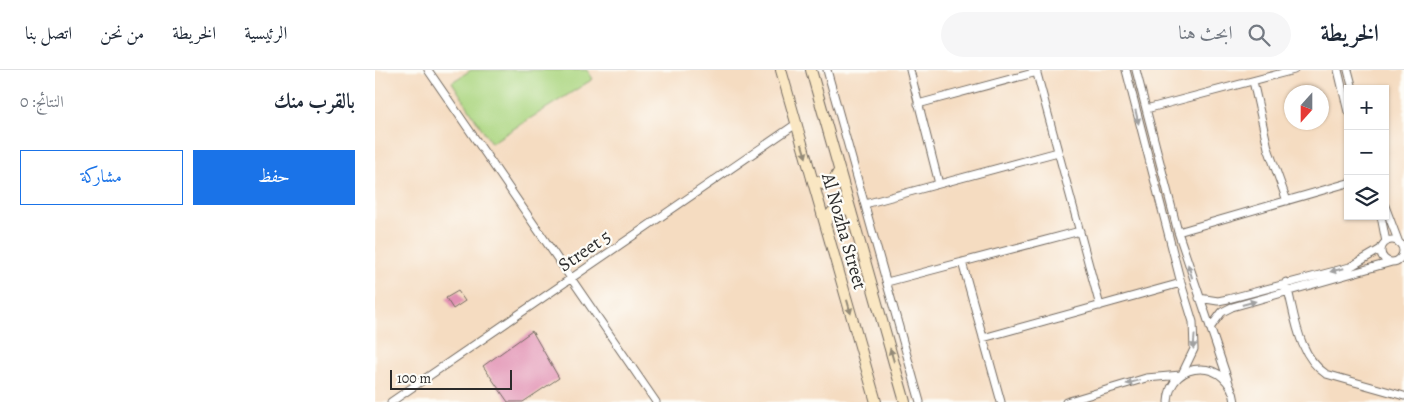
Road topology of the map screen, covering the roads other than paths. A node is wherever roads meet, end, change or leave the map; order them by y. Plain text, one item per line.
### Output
1 (428, 70) edge
2 (781, 70) edge
3 (811, 70) edge
4 (827, 70) edge
5 (910, 70) edge
6 (1126, 70) edge
7 (1136, 70) edge
8 (1294, 70) edge
9 (1338, 70) edge
10 (1348, 70) edge
11 (1036, 71) edge
12 (1253, 81) junction
13 (1352, 85) edge
14 (1344, 95) edge
15 (919, 104) junction
16 (1146, 109) junction
17 (796, 124) junction
18 (1058, 152) junction
19 (839, 171) junction
20 (812, 179) junction
21 (939, 184) junction
22 (1344, 184) edge
23 (1287, 200) junction
24 (865, 204) junction
25 (851, 211) junction
26 (1389, 216) edge
27 (1382, 220) edge
28 (825, 223) junction
29 (1080, 231) junction
30 (1178, 232) junction
31 (1386, 242) junction
32 (1401, 244) edge
33 (1381, 249) junction
34 (962, 262) junction
35 (1393, 262) junction
36 (1404, 263) edge
37 (572, 278) junction
38 (887, 282) junction
39 (1286, 282) junction
40 (1181, 283) junction
41 (1289, 292) junction
42 (1199, 298) junction
43 (1100, 306) junction
44 (1209, 328) junction
45 (983, 338) junction
46 (1181, 375) junction
47 (1229, 383) junction
48 (1404, 396) edge
49 (391, 402) edge
50 (656, 402) edge
51 (876, 402) edge
52 (905, 402) edge
53 (920, 402) edge
54 (1001, 402) edge
55 (1066, 402) edge
56 (1168, 402) edge
57 (1235, 402) edge

1 - 37 street
2 - 17 main road, Al Nozha Street
3 - 19 main road, Al Nozha Street
4 - 24 street
5 - 15 street
6 -> 40 street
7 - 16 street
8 - 12 street
9 - 14 street
10 - 13 street
11 - 15 street
11 - 18 street
12 - 16 street
12 - 23 street
15 - 21 street
16 - 30 street
17 -> 20 main road, Al Nozha Street
17 - 37 street, Street 5
18 - 21 street
18 - 29 street
19 - 20 main road
19 - 25 main road, Al Nozha Street
20 - 28 main road, Al Nozha Street
21 - 24 street
22 - 23 street
23 - 30 street
24 - 38 street
25 - 28 main road
52 -> 25 main road, Al Nozha Street
26 - 32 street
27 - 31 street
28 -> 51 main road, Al Nozha Street
29 - 34 street
29 - 43 street
42 -> 30 street
31 - 32 street
31 - 33 street
32 - 35 street
33 - 35 street
33 -> 39 street
34 - 38 street
34 - 45 street
35 - 36 street
35 - 41 street
37 - 49 street, Street 5
37 - 50 street
38 - 53 street
39 - 41 street
39 - 42 street
40 - 43 street
40 -> 46 street
44 -> 41 street
41 - 48 street
42 - 44 street
43 - 45 street
44 - 47 street
45 - 54 street
46 - 47 street
46 -> 55 street
46 - 56 street
47 - 57 street

